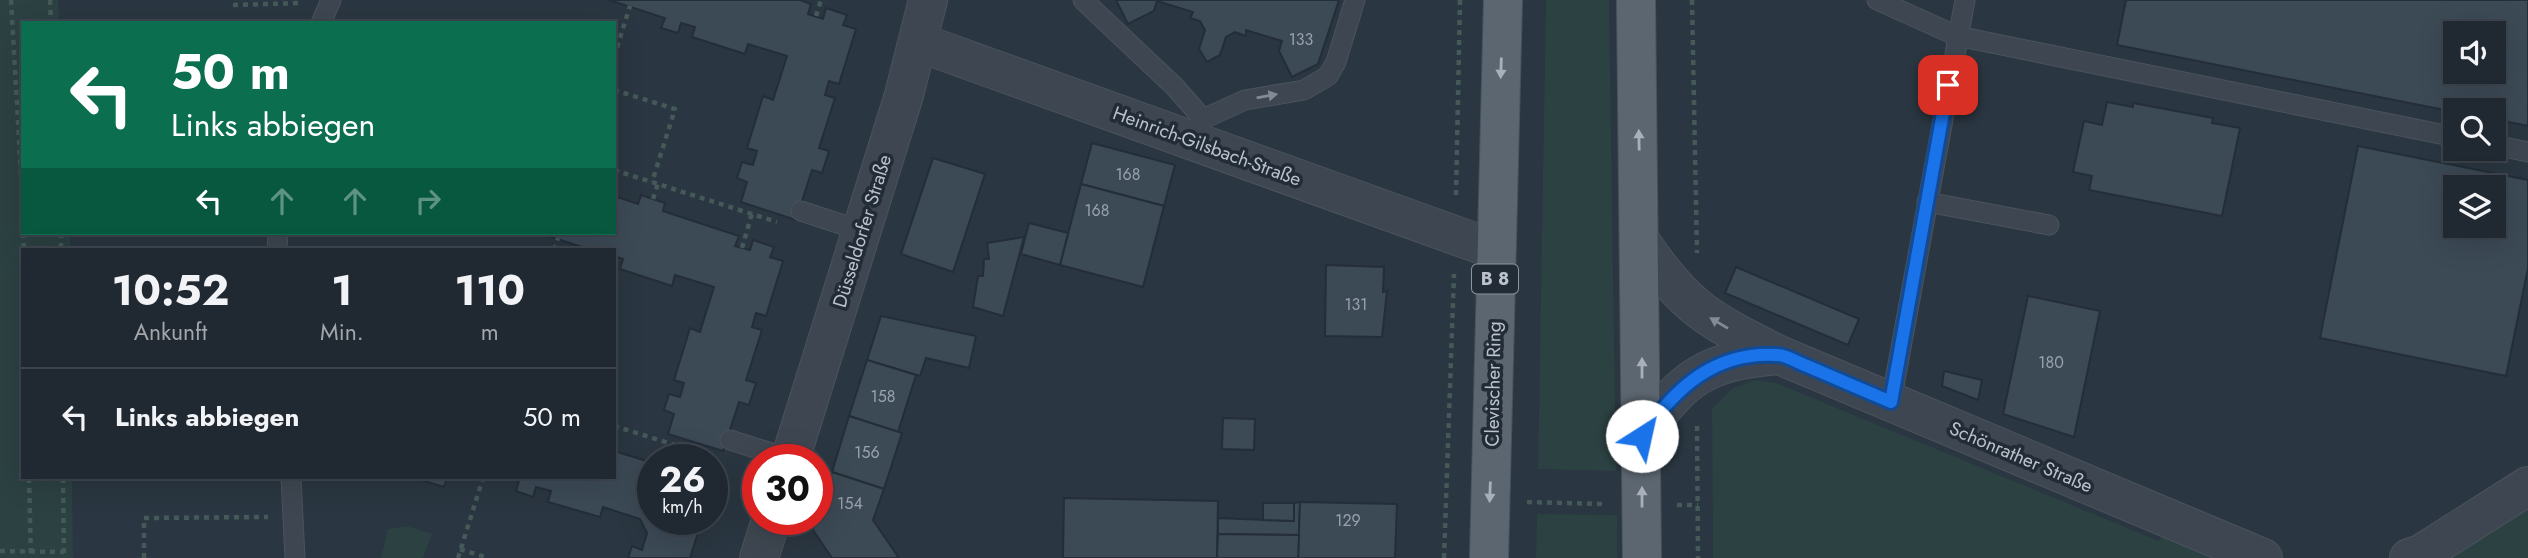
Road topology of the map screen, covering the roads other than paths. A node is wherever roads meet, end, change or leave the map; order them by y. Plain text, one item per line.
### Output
1 (928, 0) edge
2 (1083, 0) edge
3 (1355, 0) edge
4 (1503, 0) edge
5 (1636, 0) edge
6 (1877, 0) edge
7 (1965, 0) edge
8 (330, 1) edge
9 (322, 21) edge
10 (1957, 36) junction
11 (918, 42) junction
12 (1200, 131) junction
13 (2443, 135) edge
14 (2506, 147) edge
15 (2528, 152) edge
16 (1927, 202) junction
17 (801, 211) dead end
18 (2049, 225) dead end
19 (862, 231) junction
20 (1641, 242) junction
21 (1496, 250) junction
22 (1779, 355) junction
23 (1891, 402) junction
24 (1642, 436) junction
25 (730, 440) dead end
26 (742, 444) edge
27 (795, 444) edge
28 (290, 479) edge
29 (2528, 486) edge
30 (766, 535) edge
31 (295, 558) edge
32 (759, 558) edge
33 (1489, 558) edge
34 (1642, 558) edge
35 (2263, 558) edge
36 (2409, 558) edge

1 - 11 street, Düsseldorfer Straße
2 - 12 lane
12 -> 3 lane
4 -> 21 main road, Clevischer Ring / B 8
20 -> 5 main road
6 - 10 lane
7 - 10 lane
8 - 9 lane
10 - 13 lane
10 - 16 lane
11 - 12 street, Heinrich-Gilsbach-Straße
11 - 19 street, Düsseldorfer Straße
12 - 21 street, Heinrich-Gilsbach-Straße
14 - 15 lane
16 - 18 lane
16 - 23 lane
17 - 19 lane
19 - 27 street, Düsseldorfer Straße
22 -> 20 street, Schönrather Straße
24 -> 20 main road
21 -> 33 main road, Clevischer Ring / B 8
22 - 23 street, Schönrather Straße
22 - 24 street, Schönrather Straße
23 - 35 street, Schönrather Straße
34 -> 24 main road
25 - 26 lane
28 - 31 lane
29 - 36 street
30 - 32 street

